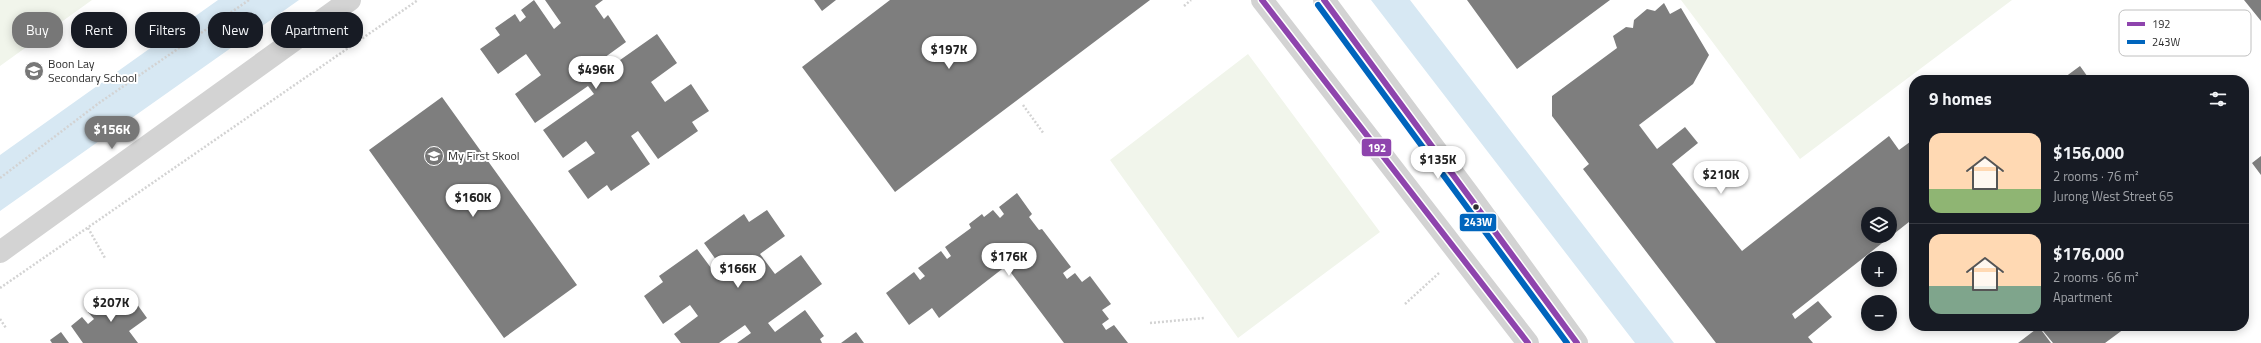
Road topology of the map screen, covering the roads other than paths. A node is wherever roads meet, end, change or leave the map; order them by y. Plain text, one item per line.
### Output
1 (350, 0) edge
2 (1262, 0) edge
3 (1324, 0) edge
4 (0, 252) edge
5 (1528, 343) edge
6 (1577, 343) edge

1 - 4 street
2 - 5 street
3 - 6 street

